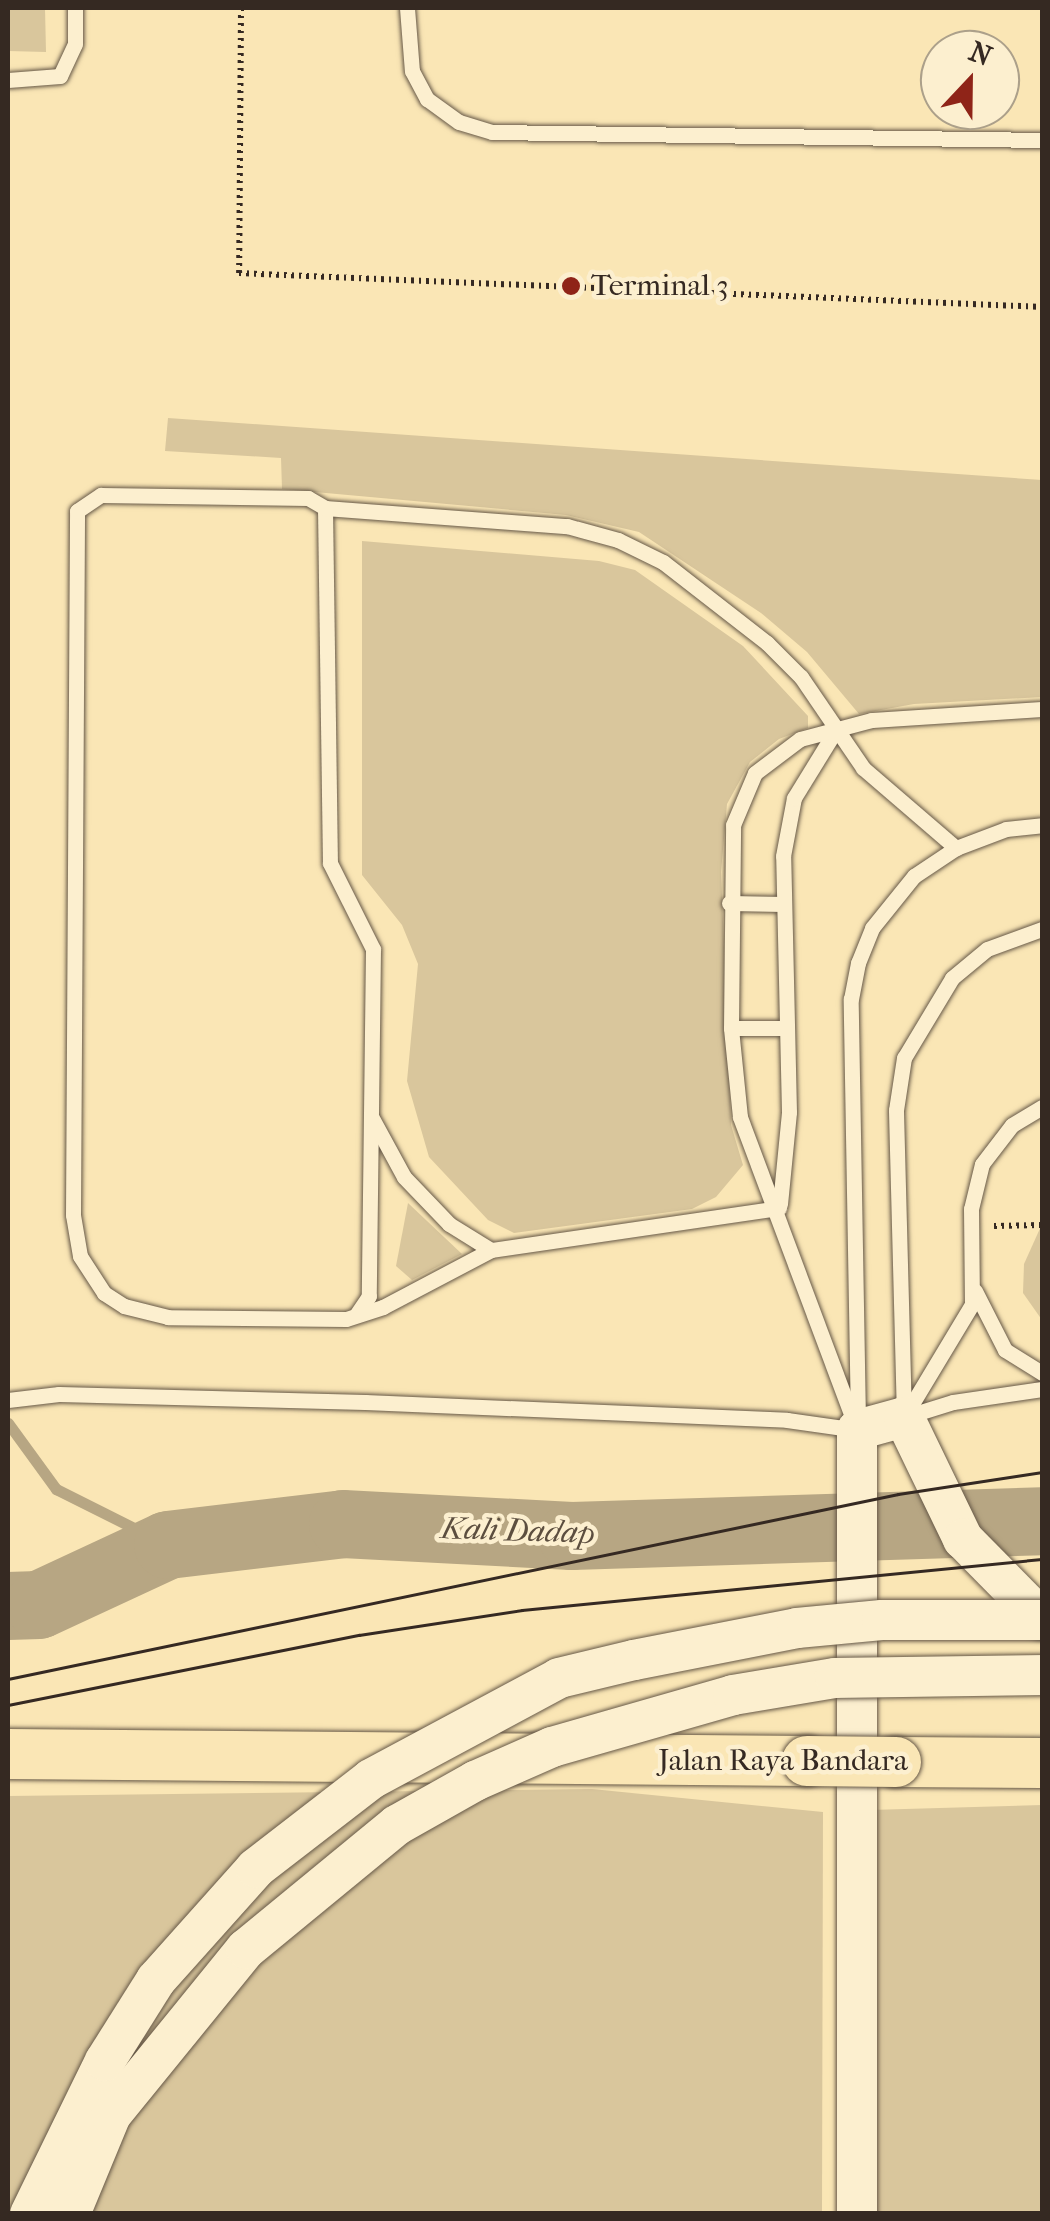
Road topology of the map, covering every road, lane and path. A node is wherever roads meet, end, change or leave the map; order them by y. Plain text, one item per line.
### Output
1 (75, 8) edge
2 (241, 8) edge
3 (407, 8) edge
4 (8, 80) edge
5 (1042, 140) edge
6 (1042, 307) edge
7 (325, 508) junction
8 (1042, 709) edge
9 (838, 728) junction
10 (1042, 825) edge
11 (956, 848) junction
12 (729, 904) junction
13 (784, 904) junction
14 (1042, 929) edge
15 (731, 1028) junction
16 (786, 1028) junction
17 (1042, 1107) edge
18 (370, 1114) junction
19 (779, 1208) junction
20 (1042, 1225) edge
21 (972, 1226) junction
22 (492, 1250) junction
23 (974, 1287) junction
24 (353, 1318) junction
25 (1042, 1374) edge
26 (1042, 1389) edge
27 (8, 1400) edge
28 (904, 1417) junction
29 (857, 1430) junction
30 (1042, 1619) edge
31 (1042, 1675) edge
32 (8, 1754) edge
33 (1042, 1763) edge
34 (30, 2214) edge
35 (70, 2214) edge
36 (857, 2214) edge

1 - 4 lane
2 - 6 path
3 - 5 lane
7 - 9 lane
7 - 18 lane
7 - 24 lane
8 - 9 lane
9 - 11 lane
9 - 12 lane
9 - 13 lane
10 - 11 lane
11 - 29 lane
12 - 13 lane
12 - 15 lane
13 - 16 lane
14 - 28 lane
15 - 16 lane
15 - 19 lane
16 - 19 lane
17 - 21 lane
18 - 22 lane
18 - 24 lane
19 - 22 lane
19 - 29 lane
20 - 21 path
21 - 23 lane
22 - 24 lane
23 - 25 lane
23 - 28 lane
26 - 28 lane
27 - 29 lane
28 - 29 street
28 - 30 street
29 - 36 street
30 - 34 street, bridge
31 - 35 street, Jalan Raya Bandara, bridge
32 - 33 main road, Jalan Raya Bandara, bridge

